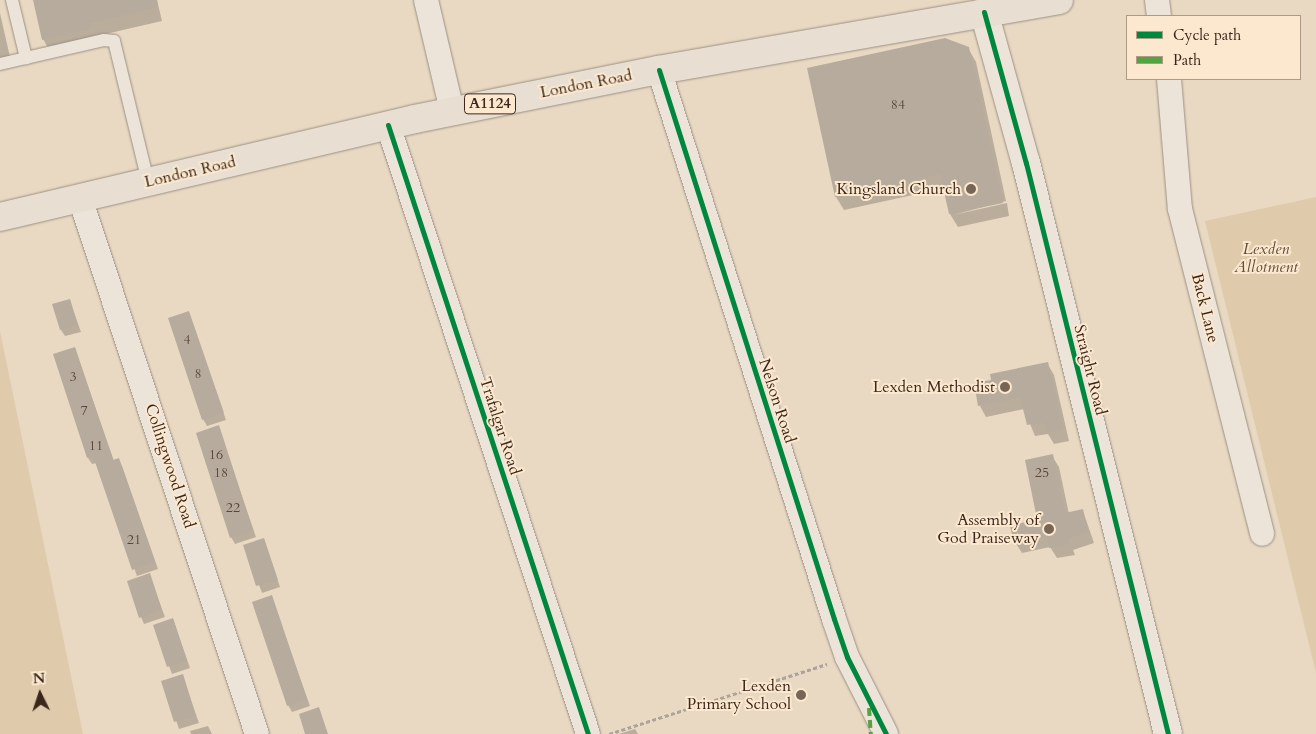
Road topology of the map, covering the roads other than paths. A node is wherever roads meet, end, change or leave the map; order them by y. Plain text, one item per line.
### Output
1 (12, 0) edge
2 (426, 0) edge
3 (1059, 0) edge
4 (1157, 0) edge
5 (984, 12) junction
6 (1159, 15) edge
7 (26, 58) junction
8 (0, 64) edge
9 (659, 70) junction
10 (1169, 80) edge
11 (452, 111) junction
12 (388, 125) junction
13 (148, 182) junction
14 (80, 198) junction
15 (0, 217) edge
16 (1262, 534) dead end
17 (257, 734) edge
18 (588, 734) edge
19 (886, 734) edge
20 (1168, 734) edge

1 - 7 lane
2 - 11 street
3 - 5 main road, London Road / A1124
4 - 6 street
5 - 9 main road, London Road / A1124
5 - 20 street, Straight Road
7 - 8 lane
7 - 13 lane
9 - 11 main road, London Road / A1124
9 - 19 street, Nelson Road
10 - 16 street, Back Lane
11 - 12 main road, London Road / A1124
12 - 13 main road, London Road / A1124
12 - 18 street, Trafalgar Road
13 - 14 main road, London Road / A1124
14 - 15 main road, London Road / A1124
14 - 17 street, Collingwood Road

